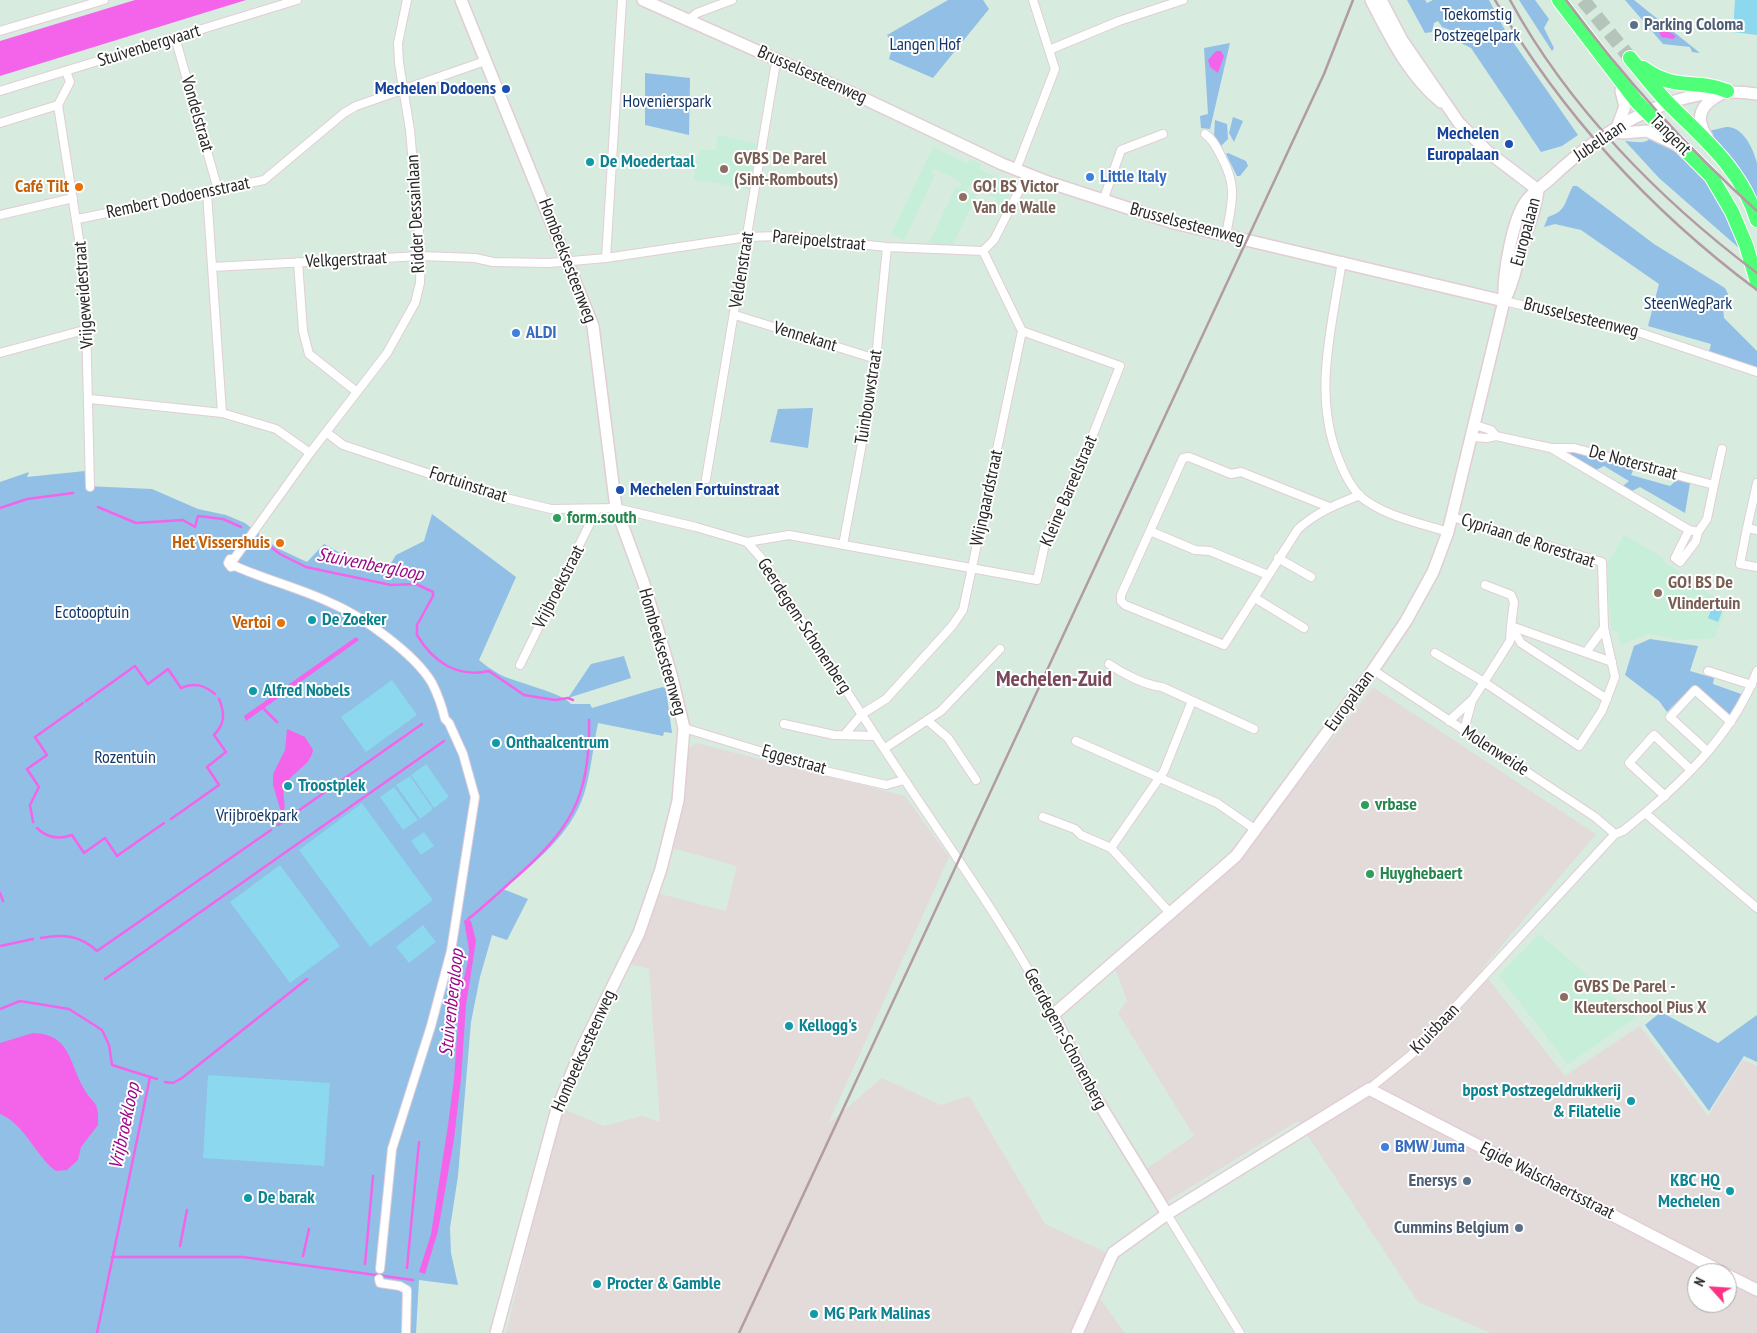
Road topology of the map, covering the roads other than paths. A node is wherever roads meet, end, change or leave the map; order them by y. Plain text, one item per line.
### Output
1 (103, 0) edge
2 (298, 0) edge
3 (407, 0) edge
4 (460, 0) edge
5 (622, 0) edge
6 (643, 0) edge
7 (732, 0) edge
8 (1033, 0) edge
9 (1183, 0) edge
10 (1371, 0) edge
11 (1381, 0) edge
12 (1559, 0) edge
13 (688, 20) junction
14 (0, 32) edge
15 (175, 37) junction
16 (1049, 50) junction
17 (778, 60) junction
18 (485, 61) junction
19 (66, 71) junction
20 (1622, 84) junction
21 (403, 90) junction
22 (1729, 91) junction
23 (0, 92) edge
24 (1757, 94) edge
25 (1668, 103) junction
26 (58, 105) junction
27 (1446, 107) junction
28 (1647, 111) junction
29 (0, 123) edge
30 (1615, 129) junction
31 (1163, 134) dead end
32 (1205, 134) dead end
33 (1712, 145) junction
34 (1680, 146) junction
35 (1021, 172) junction
36 (218, 190) junction
37 (1538, 190) junction
38 (208, 193) junction
39 (73, 198) junction
40 (1103, 201) junction
41 (0, 215) edge
42 (78, 219) junction
43 (1757, 220) edge
44 (1226, 235) junction
45 (747, 237) junction
46 (888, 247) junction
47 (983, 250) junction
48 (421, 256) junction
49 (606, 258) junction
50 (568, 261) junction
51 (1342, 261) junction
52 (298, 262) junction
53 (212, 267) junction
54 (1757, 282) edge
55 (1504, 301) junction
56 (734, 315) junction
57 (88, 329) junction
58 (1022, 330) junction
59 (0, 352) edge
60 (876, 359) junction
61 (1757, 372) edge
62 (357, 392) junction
63 (90, 399) junction
64 (222, 413) junction
65 (1475, 425) junction
66 (326, 432) junction
67 (1496, 436) junction
68 (1472, 437) junction
69 (1551, 448) junction
70 (1722, 449) dead end
71 (310, 453) junction
72 (706, 479) dead end
73 (1757, 482) edge
74 (1714, 485) junction
75 (90, 487) dead end
76 (1360, 496) junction
77 (1329, 507) junction
78 (616, 508) junction
79 (597, 509) junction
80 (1753, 514) edge
81 (1452, 517) junction
82 (1747, 528) junction
83 (1689, 530) junction
84 (1757, 530) edge
85 (1150, 531) junction
86 (1448, 532) junction
87 (1698, 532) junction
88 (747, 542) junction
89 (843, 545) junction
90 (1278, 558) junction
91 (1757, 567) edge
92 (972, 568) junction
93 (1268, 575) junction
94 (1311, 578) dead end
95 (1485, 585) dead end
96 (1255, 598) junction
97 (1511, 626) junction
98 (1304, 628) dead end
99 (1604, 628) junction
100 (1000, 649) dead end
101 (1587, 651) junction
102 (1435, 653) dead end
103 (1612, 662) junction
104 (1109, 664) dead end
105 (520, 665) dead end
106 (1373, 670) junction
107 (1708, 671) dead end
108 (1757, 671) edge
109 (1484, 682) junction
110 (1752, 685) junction
111 (1607, 699) junction
112 (1473, 700) junction
113 (1192, 701) junction
114 (862, 714) junction
115 (927, 720) junction
116 (1449, 721) junction
117 (1731, 722) junction
118 (784, 724) dead end
119 (684, 728) junction
120 (1254, 729) dead end
121 (1464, 730) junction
122 (844, 734) junction
123 (876, 736) junction
124 (1076, 741) dead end
125 (885, 748) junction
126 (1707, 751) junction
127 (1690, 769) junction
128 (1160, 778) junction
129 (904, 780) junction
130 (976, 780) dead end
131 (1665, 796) junction
132 (1645, 813) junction
133 (1043, 817) dead end
134 (1256, 830) junction
135 (1614, 834) junction
136 (1111, 848) junction
137 (1757, 908) edge
138 (1170, 913) junction
139 (1054, 1015) junction
140 (1369, 1089) junction
141 (1167, 1214) junction
142 (1704, 1263) edge
143 (380, 1269) dead end
144 (379, 1279) dead end
145 (1737, 1280) edge
146 (1757, 1290) edge
147 (406, 1333) edge
148 (496, 1333) edge
149 (1077, 1333) edge
150 (1240, 1333) edge

1 - 14 street
2 - 15 street, Stuivenbergvaart
3 - 21 street, Ridder Dessainlaan
4 - 18 street, Hombeeksesteenweg
5 - 49 street
6 - 13 street, Brusselsesteenweg
7 - 13 street
8 - 16 street
9 - 16 street
10 - 27 street
11 - 27 street
12 - 20 highway, Tangent
13 - 17 street, Brusselsesteenweg
15 - 19 street, Stuivenbergvaart
15 - 36 street, Vondelstraat
16 - 35 street
17 - 35 street, Brusselsesteenweg
17 - 45 street, Veldenstraat
18 - 21 street, Rembert Dodoensstraat
18 - 50 street, Hombeeksesteenweg
19 - 23 street, Stuivenbergvaart
19 - 26 street
20 - 28 highway, Tangent
20 - 30 street
21 - 36 street, Rembert Dodoensstraat
21 - 48 street, Ridder Dessainlaan
22 - 24 street, Jubellaan
22 - 25 street, Jubellaan
22 - 25 highway, Tangent
22 - 33 street
25 - 28 street, Jubellaan
25 - 33 highway, Tangent
26 - 29 street
26 - 39 street, Vrijgeweidestraat
27 - 37 street
28 - 30 street, Jubellaan
28 - 34 highway, Tangent
30 - 34 street
30 - 37 street, Jubellaan
31 - 40 street
32 - 44 street
33 - 43 highway, Tangent
34 - 54 highway, Tangent
35 - 40 street, Brusselsesteenweg
35 - 47 street
36 - 38 street, Rembert Dodoensstraat
37 - 55 street, Europalaan
38 - 42 street, Rembert Dodoensstraat
38 - 53 street
39 - 41 street
39 - 42 street, Vrijgeweidestraat
40 - 44 street, Brusselsesteenweg
42 - 57 street, Vrijgeweidestraat
44 - 51 street, Brusselsesteenweg
45 - 46 street, Pareipoelstraat
45 - 49 street, Pareipoelstraat
45 - 56 street, Veldenstraat
46 - 47 street, Pareipoelstraat
46 - 60 street, Tuinbouwstraat
47 - 58 street
48 - 50 street, Velkgerstraat
48 - 52 street, Velkgerstraat
48 - 62 street, Ridder Dessainlaan
49 - 50 street, Pareipoelstraat
50 - 78 street, Hombeeksesteenweg
51 - 55 street, Brusselsesteenweg
51 - 76 street
52 - 53 street, Velkgerstraat
52 - 62 street
53 - 64 street
55 - 61 street, Brusselsesteenweg
55 - 65 street, Europalaan
56 - 60 street, Vennekant
56 - 72 street, Veldenstraat
57 - 59 street
57 - 63 street, Vrijgeweidestraat
58 - 92 street, Wijngaardstraat
58 - 92 street, Kleine Bareelstraat
60 - 89 street, Tuinbouwstraat
62 - 66 street, Ridder Dessainlaan
63 - 64 street
63 - 75 street, Vrijgeweidestraat
64 - 71 street
65 - 67 street, De Noterstraat
65 - 68 street, Europalaan
66 - 71 street, Ridder Dessainlaan
66 - 79 street, Fortuinstraat
67 - 68 street, De Noterstraat
67 - 69 street, De Noterstraat
68 - 81 street, Europalaan
69 - 74 street, De Noterstraat
69 - 83 street, De Noterstraat
70 - 74 street
71 - 143 street, Ridder Dessainlaan
73 - 80 street
74 - 87 street
76 - 77 street
76 - 86 street
77 - 85 street
77 - 90 street
78 - 79 street, Fortuinstraat
78 - 88 street, Geerdegem-Schonenberg
78 - 119 street, Hombeeksesteenweg
79 - 105 street, Vrijbroekstraat
80 - 82 street
81 - 86 street, Europalaan
81 - 99 street, Cypriaan de Rorestraat
82 - 84 street
82 - 91 street
83 - 87 street, De Noterstraat
83 - 87 street
85 - 93 street
85 - 96 street
86 - 106 street, Europalaan
88 - 89 street, Kleine Bareelstraat
88 - 114 street, Geerdegem-Schonenberg
89 - 92 street, Kleine Bareelstraat
90 - 93 street
90 - 94 street
92 - 114 street, Wijngaardstraat
93 - 96 street
95 - 97 street
96 - 98 street
97 - 101 street
97 - 109 street
97 - 111 street
99 - 101 street
99 - 103 street, Cypriaan de Rorestraat
100 - 115 street
101 - 103 street
102 - 109 street
103 - 111 street, Cypriaan de Rorestraat
104 - 113 street
106 - 116 street, Molenweide
106 - 134 street, Europalaan
107 - 110 street
108 - 110 street, Kruisbaan
109 - 111 street, Cypriaan de Rorestraat
109 - 112 street
110 - 117 street, Kruisbaan
112 - 116 street
112 - 121 street
113 - 120 street
113 - 128 street
114 - 122 street, Wijngaardstraat
114 - 123 street, Geerdegem-Schonenberg
115 - 125 street
115 - 130 street
116 - 121 street, Molenweide
117 - 126 street, Kruisbaan
117 - 126 street
118 - 122 street
119 - 129 street, Eggestraat
119 - 148 street, Hombeeksesteenweg
121 - 135 street, Molenweide
122 - 123 street
123 - 125 street, Geerdegem-Schonenberg
124 - 128 street
125 - 129 street, Geerdegem-Schonenberg
126 - 127 street, Kruisbaan
127 - 131 street, Kruisbaan
127 - 131 street
128 - 134 street
128 - 136 street
129 - 139 street, Geerdegem-Schonenberg
131 - 132 street, Kruisbaan
132 - 135 street, Kruisbaan
132 - 137 street
133 - 136 street
134 - 138 street, Europalaan
135 - 140 street, Kruisbaan
136 - 138 street
138 - 139 street, Europalaan
139 - 141 street, Geerdegem-Schonenberg
140 - 141 street, Kruisbaan
140 - 142 street, Egide Walschaertsstraat
141 - 149 street, Kruisbaan
141 - 150 street, Geerdegem-Schonenberg
144 - 147 street
145 - 146 street, Egide Walschaertsstraat

